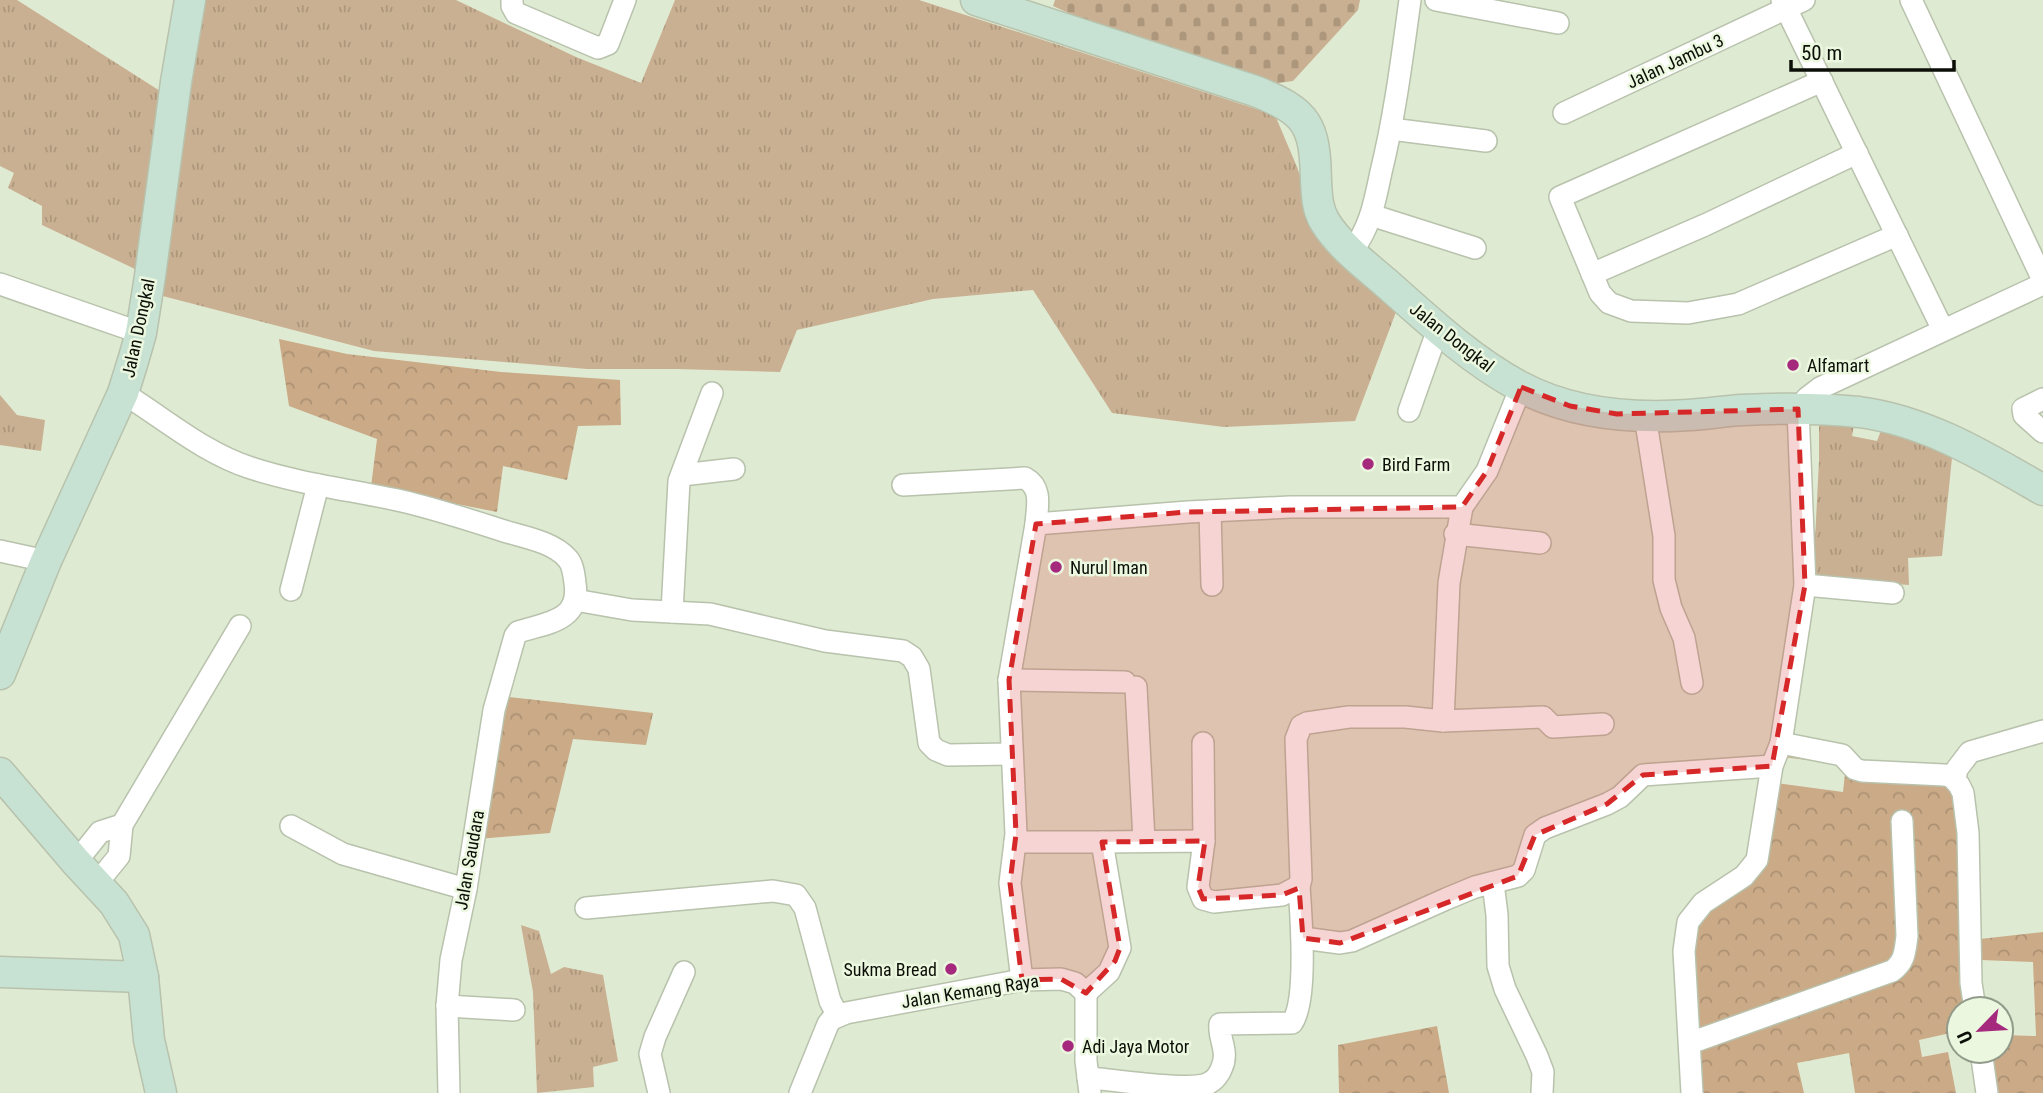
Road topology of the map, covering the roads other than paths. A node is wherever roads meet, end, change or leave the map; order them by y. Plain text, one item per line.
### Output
1 (190, 0) edge
2 (512, 0) edge
3 (625, 0) edge
4 (976, 0) edge
5 (1410, 0) edge
6 (1436, 0) edge
7 (1911, 0) edge
8 (1791, 3) edge
9 (1558, 23) dead end
10 (1822, 81) junction
11 (1564, 113) dead end
12 (1391, 130) junction
13 (1486, 141) dead end
14 (1857, 153) junction
15 (1371, 215) junction
16 (1897, 235) junction
17 (1475, 248) dead end
18 (1351, 252) junction
19 (1592, 274) junction
20 (2043, 282) edge
21 (0, 284) edge
22 (1438, 328) junction
23 (1942, 330) junction
24 (141, 333) junction
25 (1521, 387) junction
26 (123, 393) junction
27 (712, 393) dead end
28 (2043, 399) edge
29 (1798, 409) junction
30 (1409, 411) dead end
31 (1645, 416) junction
32 (2043, 432) edge
33 (734, 468) dead end
34 (682, 475) junction
35 (318, 485) junction
36 (904, 485) dead end
37 (2043, 490) edge
38 (1462, 507) junction
39 (1210, 511) junction
40 (1036, 524) junction
41 (1455, 534) junction
42 (1540, 543) dead end
43 (0, 551) edge
44 (46, 561) junction
45 (1212, 585) dead end
46 (1805, 585) junction
47 (292, 590) dead end
48 (1893, 593) dead end
49 (575, 600) junction
50 (671, 612) junction
51 (240, 626) dead end
52 (0, 674) edge
53 (1009, 680) junction
54 (1692, 684) dead end
55 (1443, 721) junction
56 (1603, 724) dead end
57 (2043, 731) edge
58 (1780, 743) junction
59 (1203, 744) dead end
60 (1011, 754) junction
61 (1772, 766) junction
62 (0, 773) edge
63 (1955, 779) junction
64 (1902, 821) dead end
65 (122, 825) junction
66 (291, 826) dead end
67 (1144, 841) junction
68 (1204, 841) junction
69 (1015, 842) junction
70 (1102, 842) junction
71 (76, 862) junction
72 (97, 883) junction
73 (1493, 883) junction
74 (1298, 887) junction
75 (466, 889) junction
76 (586, 908) dead end
77 (1303, 938) junction
78 (0, 972) edge
79 (684, 972) dead end
80 (143, 977) junction
81 (1023, 979) junction
82 (1086, 993) junction
83 (1973, 995) edge
84 (447, 1006) junction
85 (514, 1010) dead end
86 (838, 1016) junction
87 (1690, 1043) junction
88 (1983, 1065) edge
89 (1089, 1085) edge
90 (161, 1093) edge
91 (449, 1093) edge
92 (659, 1093) edge
93 (800, 1093) edge
94 (1542, 1093) edge
95 (1692, 1093) edge
96 (1987, 1093) edge

1 - 24 street, Jalan Dongkal
2 - 3 street
4 - 18 street, Jalan Dongkal
5 - 12 street
6 - 9 street
7 - 20 street
8 - 10 street
8 - 11 street, Jalan Jambu 3
10 - 14 street
10 - 19 street
12 - 13 street
12 - 15 street
14 - 16 street
14 - 19 street
15 - 17 street
15 - 18 street
16 - 19 street
16 - 23 street
18 - 22 street, Jalan Dongkal
20 - 23 street
21 - 24 street
22 - 25 street, Jalan Dongkal
22 - 30 street
23 - 29 street
24 - 26 street, Jalan Dongkal
25 - 31 street, Jalan Dongkal
25 - 38 street
26 - 35 street
26 - 44 street, Jalan Dongkal
27 - 34 street
28 - 32 street
29 - 31 street, Jalan Dongkal
29 - 37 street, Jalan Dongkal
29 - 46 street
31 - 54 street
33 - 34 street
34 - 50 street
35 - 47 street
35 - 49 street
36 - 40 street
38 - 39 street
38 - 41 street
39 - 40 street
39 - 45 street
40 - 53 street
41 - 42 street
41 - 55 street
43 - 44 street
44 - 52 street, Jalan Dongkal
46 - 48 street
46 - 58 street
49 - 50 street
49 - 75 street, Jalan Saudara
50 - 60 street
51 - 65 street
53 - 60 street
53 - 67 street
55 - 56 street
55 - 74 street
57 - 63 street
58 - 61 street
58 - 63 street
59 - 68 street
60 - 69 street
61 - 73 street
61 - 87 street
62 - 71 street
63 - 83 street
64 - 87 street
65 - 71 street
65 - 72 street
66 - 75 street
67 - 68 street
67 - 70 street
68 - 74 street
69 - 70 street
69 - 81 street
70 - 82 street
71 - 72 street
72 - 80 street
73 - 77 street
73 - 94 street
74 - 77 street
75 - 84 street, Jalan Saudara
76 - 86 street
77 - 89 street
78 - 80 street
79 - 92 street
80 - 90 street
81 - 82 street, Jalan Kemang Raya
81 - 86 street, Jalan Kemang Raya
82 - 89 street
84 - 85 street
84 - 91 street, Jalan Saudara
86 - 93 street
87 - 95 street
88 - 96 street

